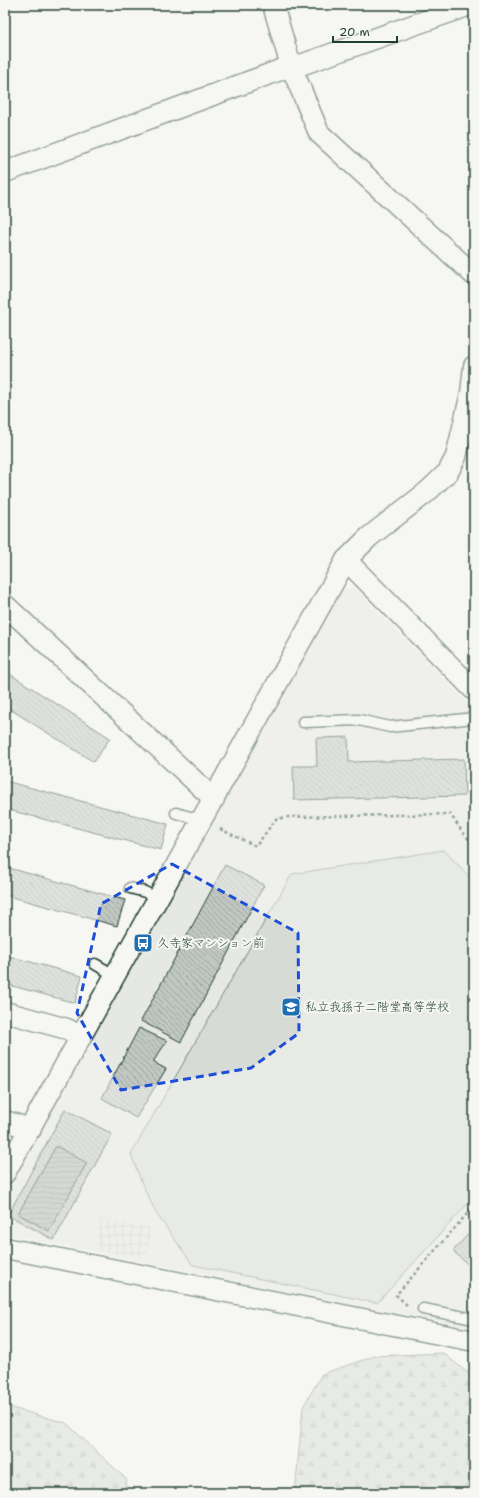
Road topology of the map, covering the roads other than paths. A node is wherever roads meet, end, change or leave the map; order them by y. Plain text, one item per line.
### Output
1 (273, 5) edge
2 (470, 5) edge
3 (292, 67) junction
4 (5, 172) edge
5 (474, 275) edge
6 (474, 366) edge
7 (346, 560) junction
8 (5, 605) edge
9 (474, 690) edge
10 (474, 718) edge
11 (304, 722) dead end
12 (214, 799) junction
13 (176, 813) dead end
14 (201, 820) junction
15 (130, 888) dead end
16 (157, 899) junction
17 (95, 964) dead end
18 (114, 976) junction
19 (5, 1012) edge
20 (81, 1037) junction
21 (5, 1121) edge
22 (31, 1129) junction
23 (5, 1174) edge
24 (5, 1248) edge
25 (423, 1309) road end
26 (474, 1319) edge
27 (474, 1341) edge

1 - 3 street
2 - 3 street
3 - 4 street
3 - 5 street
6 - 7 street
7 - 9 street
7 - 12 street
8 - 12 street
10 - 11 lane
12 - 14 street
13 - 14 lane
14 - 16 street
15 - 16 lane
16 - 18 street
17 - 18 lane
18 - 20 street
19 - 20 street
20 - 22 street
21 - 22 street
22 - 23 street
24 - 27 street
25 - 26 lane

